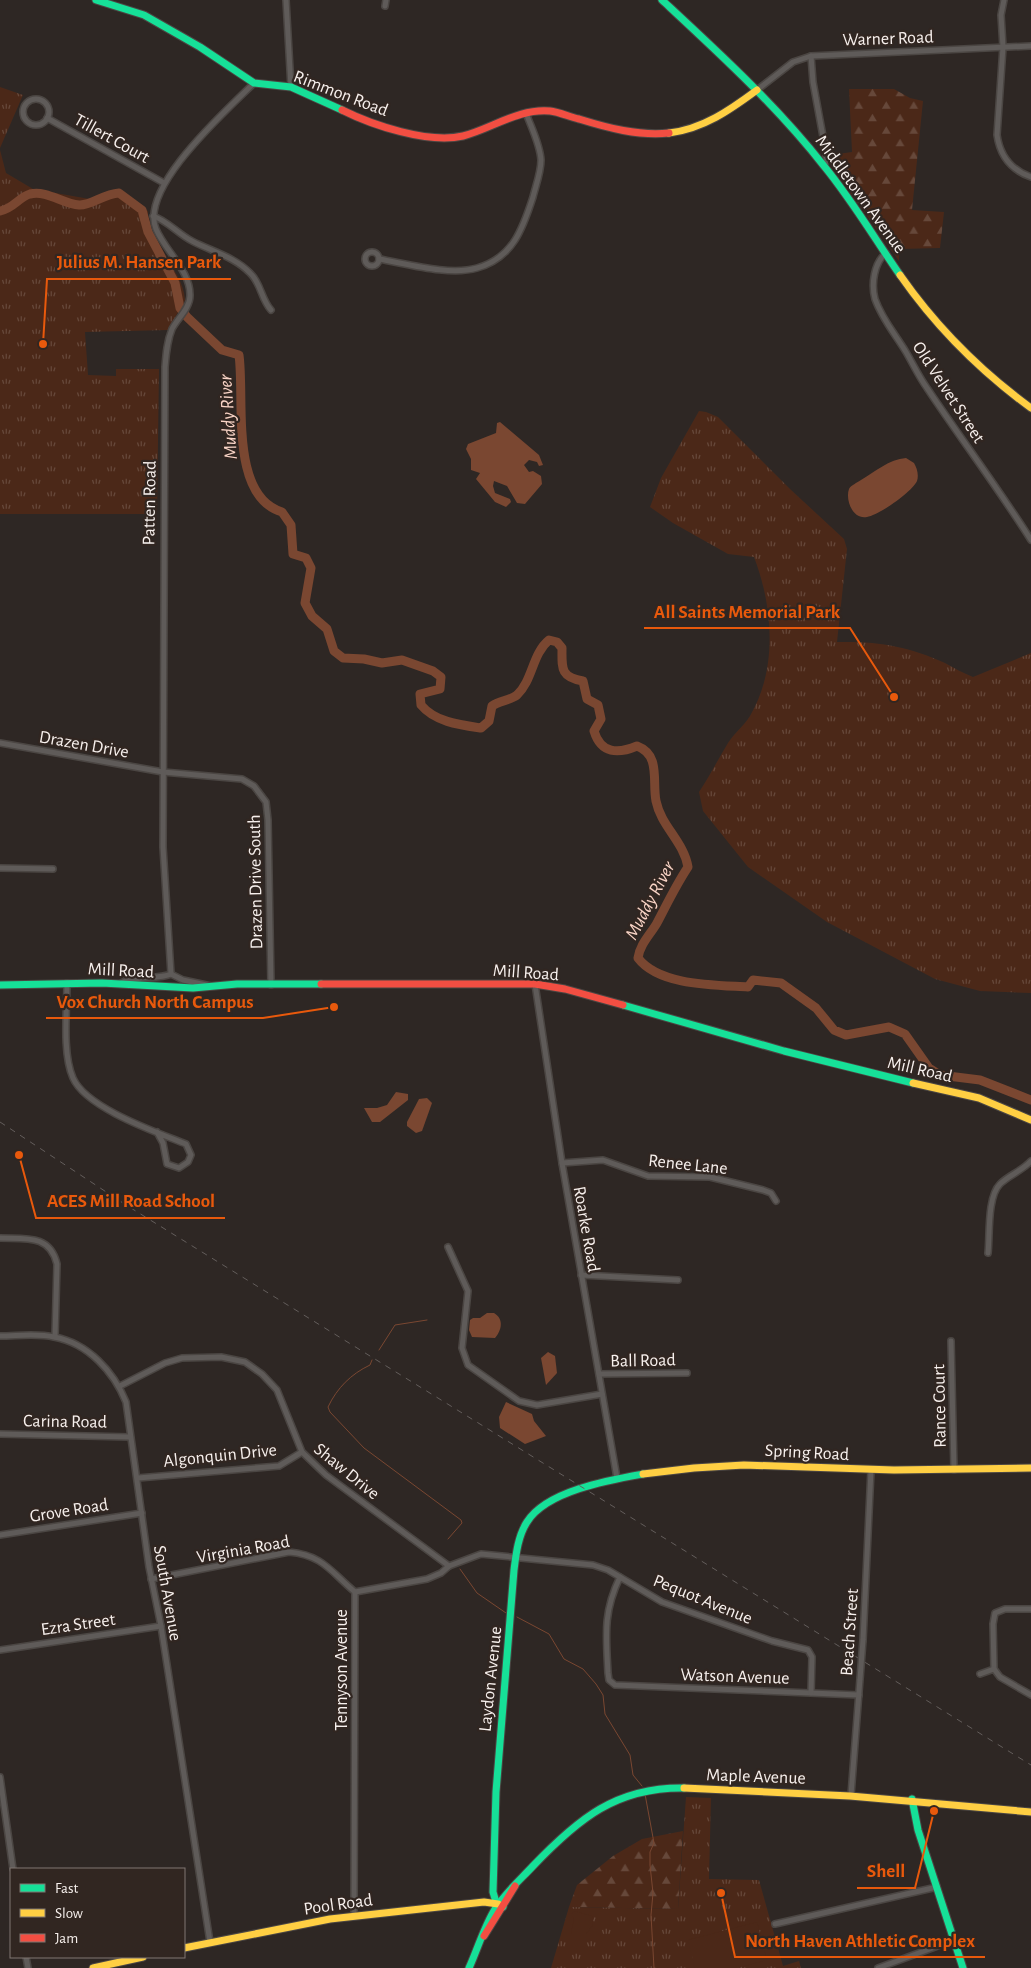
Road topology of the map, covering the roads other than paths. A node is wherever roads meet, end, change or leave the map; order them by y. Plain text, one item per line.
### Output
1 (96, 0) edge
2 (286, 0) edge
3 (662, 0) edge
4 (1004, 0) edge
5 (1031, 46) edge
6 (1003, 47) junction
7 (811, 56) junction
8 (254, 83) junction
9 (291, 87) junction
10 (757, 90) junction
11 (526, 113) junction
12 (47, 118) junction
13 (824, 165) junction
14 (1031, 176) edge
15 (164, 183) junction
16 (153, 216) junction
17 (886, 253) junction
18 (379, 259) dead end
19 (271, 310) dead end
20 (1031, 408) edge
21 (1031, 540) edge
22 (0, 743) edge
23 (163, 772) junction
24 (0, 868) edge
25 (53, 869) dead end
26 (171, 974) junction
27 (67, 983) junction
28 (0, 984) edge
29 (120, 984) junction
30 (271, 984) junction
31 (536, 984) junction
32 (212, 986) junction
33 (1031, 1120) edge
34 (157, 1132) junction
35 (1031, 1161) edge
36 (562, 1163) junction
37 (776, 1201) dead end
38 (0, 1238) edge
39 (448, 1247) dead end
40 (988, 1253) dead end
41 (582, 1275) junction
42 (678, 1280) dead end
43 (0, 1336) edge
44 (54, 1337) junction
45 (951, 1341) dead end
46 (687, 1373) dead end
47 (599, 1374) junction
48 (120, 1386) junction
49 (602, 1394) junction
50 (0, 1434) edge
51 (130, 1437) junction
52 (302, 1452) junction
53 (1031, 1468) edge
54 (871, 1470) junction
55 (954, 1470) junction
56 (138, 1478) junction
57 (618, 1478) junction
58 (585, 1488) joint
59 (142, 1513) junction
60 (0, 1535) edge
61 (517, 1557) junction
62 (449, 1566) junction
63 (620, 1577) junction
64 (151, 1579) junction
65 (355, 1592) junction
66 (1031, 1609) edge
67 (161, 1626) junction
68 (0, 1650) edge
69 (994, 1669) junction
70 (980, 1674) dead end
71 (811, 1693) junction
72 (859, 1695) junction
73 (1031, 1695) edge
74 (0, 1777) edge
75 (851, 1795) junction
76 (912, 1799) junction
77 (1031, 1812) edge
78 (13, 1868) edge
79 (937, 1887) junction
80 (500, 1906) junction
81 (354, 1916) junction
82 (774, 1924) dead end
83 (954, 1940) junction
84 (210, 1942) junction
85 (185, 1948) edge
86 (138, 1958) edge
87 (93, 1968) edge
88 (469, 1968) edge
89 (878, 1968) edge
90 (963, 1968) edge

1 - 8 street, Rimmon Road
2 - 9 street
3 - 10 street, Middletown Avenue
4 - 6 street
5 - 6 street, Warner Road
6 - 7 street, Warner Road
6 - 14 street
7 - 10 street, Warner Road
7 - 13 street
8 - 9 street, Rimmon Road
8 - 15 street
9 - 11 street, Rimmon Road
10 - 11 street, Rimmon Road
10 - 13 street, Middletown Avenue
11 - 18 street
12 - 12 street, Tillert Court
12 - 15 street, Tillert Court
13 - 17 street, Middletown Avenue
15 - 16 street
16 - 19 street
16 - 23 street, Patten Road
17 - 20 street, Middletown Avenue
17 - 21 street, Old Velvet Street
22 - 23 street, Drazen Drive
23 - 26 street, Patten Road
23 - 30 street, Drazen Drive South
24 - 25 street
26 - 29 street
26 - 32 street
27 - 28 street, Mill Road
27 - 29 street, Mill Road
27 - 34 street
29 - 32 street, Mill Road
30 - 31 street, Mill Road
30 - 32 street, Mill Road
31 - 33 street, Mill Road
31 - 36 street, Roarke Road
34 - 34 street
35 - 40 street
36 - 37 street, Renee Lane
36 - 41 street, Roarke Road
38 - 44 street
39 - 49 street
41 - 42 street
41 - 47 street, Roarke Road
43 - 44 street, South Avenue
44 - 48 street, South Avenue
45 - 55 street, Rance Court
46 - 47 street, Ball Road
47 - 49 street, Roarke Road
48 - 51 street, South Avenue
48 - 52 street, Shaw Drive
49 - 57 street, Roarke Road
50 - 51 street, Carina Road
51 - 56 street, South Avenue
52 - 56 street, Algonquin Drive
52 - 62 street, Shaw Drive
53 - 55 street, Spring Road
54 - 55 street, Spring Road
54 - 57 street, Spring Road
54 - 72 street, Beach Street, bridge
56 - 59 street, South Avenue
57 - 58 street, Spring Road
58 - 61 street, Laydon Avenue
59 - 60 street, Grove Road
59 - 64 street, South Avenue
61 - 62 street, Tennyson Avenue
61 - 63 street, Pequot Avenue
61 - 80 street, Laydon Avenue
62 - 65 street, Tennyson Avenue
63 - 71 street, Pequot Avenue
63 - 71 street, Watson Avenue
64 - 65 street, Virginia Road
64 - 67 street, South Avenue
65 - 81 street, Tennyson Avenue
66 - 69 street
67 - 68 street, Ezra Street
67 - 84 street, South Avenue
69 - 70 street
69 - 73 street
71 - 72 street, Watson Avenue
72 - 75 street, Beach Street
74 - 78 street
75 - 76 street, Maple Avenue
75 - 80 street, Maple Avenue
76 - 77 street, Maple Avenue
76 - 79 street
79 - 82 street
79 - 83 street
80 - 81 street, Pool Road
80 - 88 street, Maple Avenue
81 - 84 street, Pool Road
83 - 89 street
83 - 90 street
84 - 85 street, Pool Road
86 - 87 street

